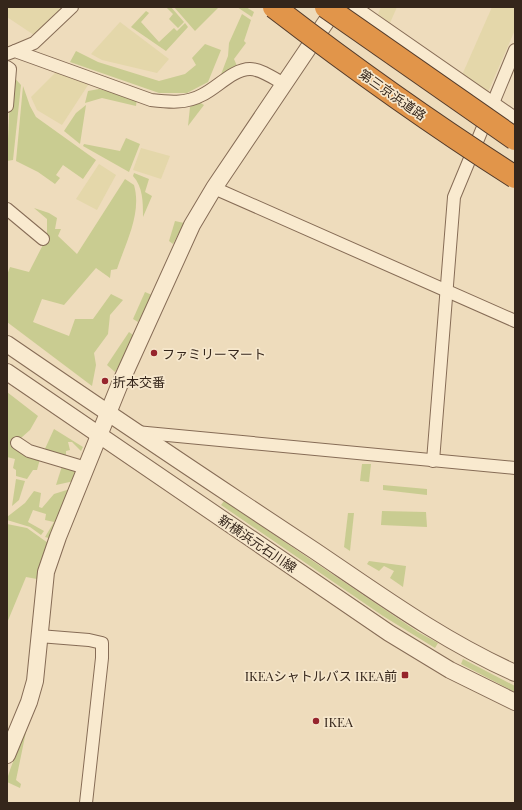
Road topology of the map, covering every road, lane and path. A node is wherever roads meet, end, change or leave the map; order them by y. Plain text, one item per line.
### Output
1 (72, 7) edge
2 (274, 7) edge
3 (326, 7) edge
4 (336, 7) edge
5 (355, 7) edge
6 (515, 50) edge
7 (11, 52) edge
8 (7, 67) edge
9 (284, 84) junction
10 (492, 104) junction
11 (7, 106) edge
12 (420, 114) junction
13 (515, 118) edge
14 (515, 139) edge
15 (515, 177) edge
16 (515, 184) edge
17 (214, 188) junction
18 (7, 209) edge
19 (42, 239) dead end
20 (446, 290) junction
21 (515, 321) edge
22 (7, 344) edge
23 (7, 372) edge
24 (108, 413) junction
25 (133, 431) junction
26 (99, 435) junction
27 (17, 443) dead end
28 (433, 461) junction
29 (86, 468) junction
30 (515, 468) edge
31 (39, 636) junction
32 (515, 673) edge
33 (515, 702) edge
34 (7, 755) edge
35 (86, 803) edge

1 - 7 street
2 - 12 highway, 第三京浜道路, bridge
3 - 14 highway, bridge
4 - 9 street
5 - 10 street
6 - 10 street
7 - 9 street
8 - 11 street
9 - 17 street
10 - 13 street
10 - 20 street
12 - 15 highway, 第三京浜道路, bridge
12 - 16 highway, bridge
17 - 20 street
17 - 24 street
18 - 19 street
20 - 21 street
20 - 28 street
22 - 24 street, 新横浜元石川線
23 - 26 street, 新横浜元石川線
24 - 25 street, 新横浜元石川線
24 - 26 street
25 - 28 street
25 - 32 street, 新横浜元石川線
26 - 29 street
26 - 33 street, 新横浜元石川線
27 - 29 street
28 - 30 street
29 - 31 street
31 - 34 street
31 - 35 street

